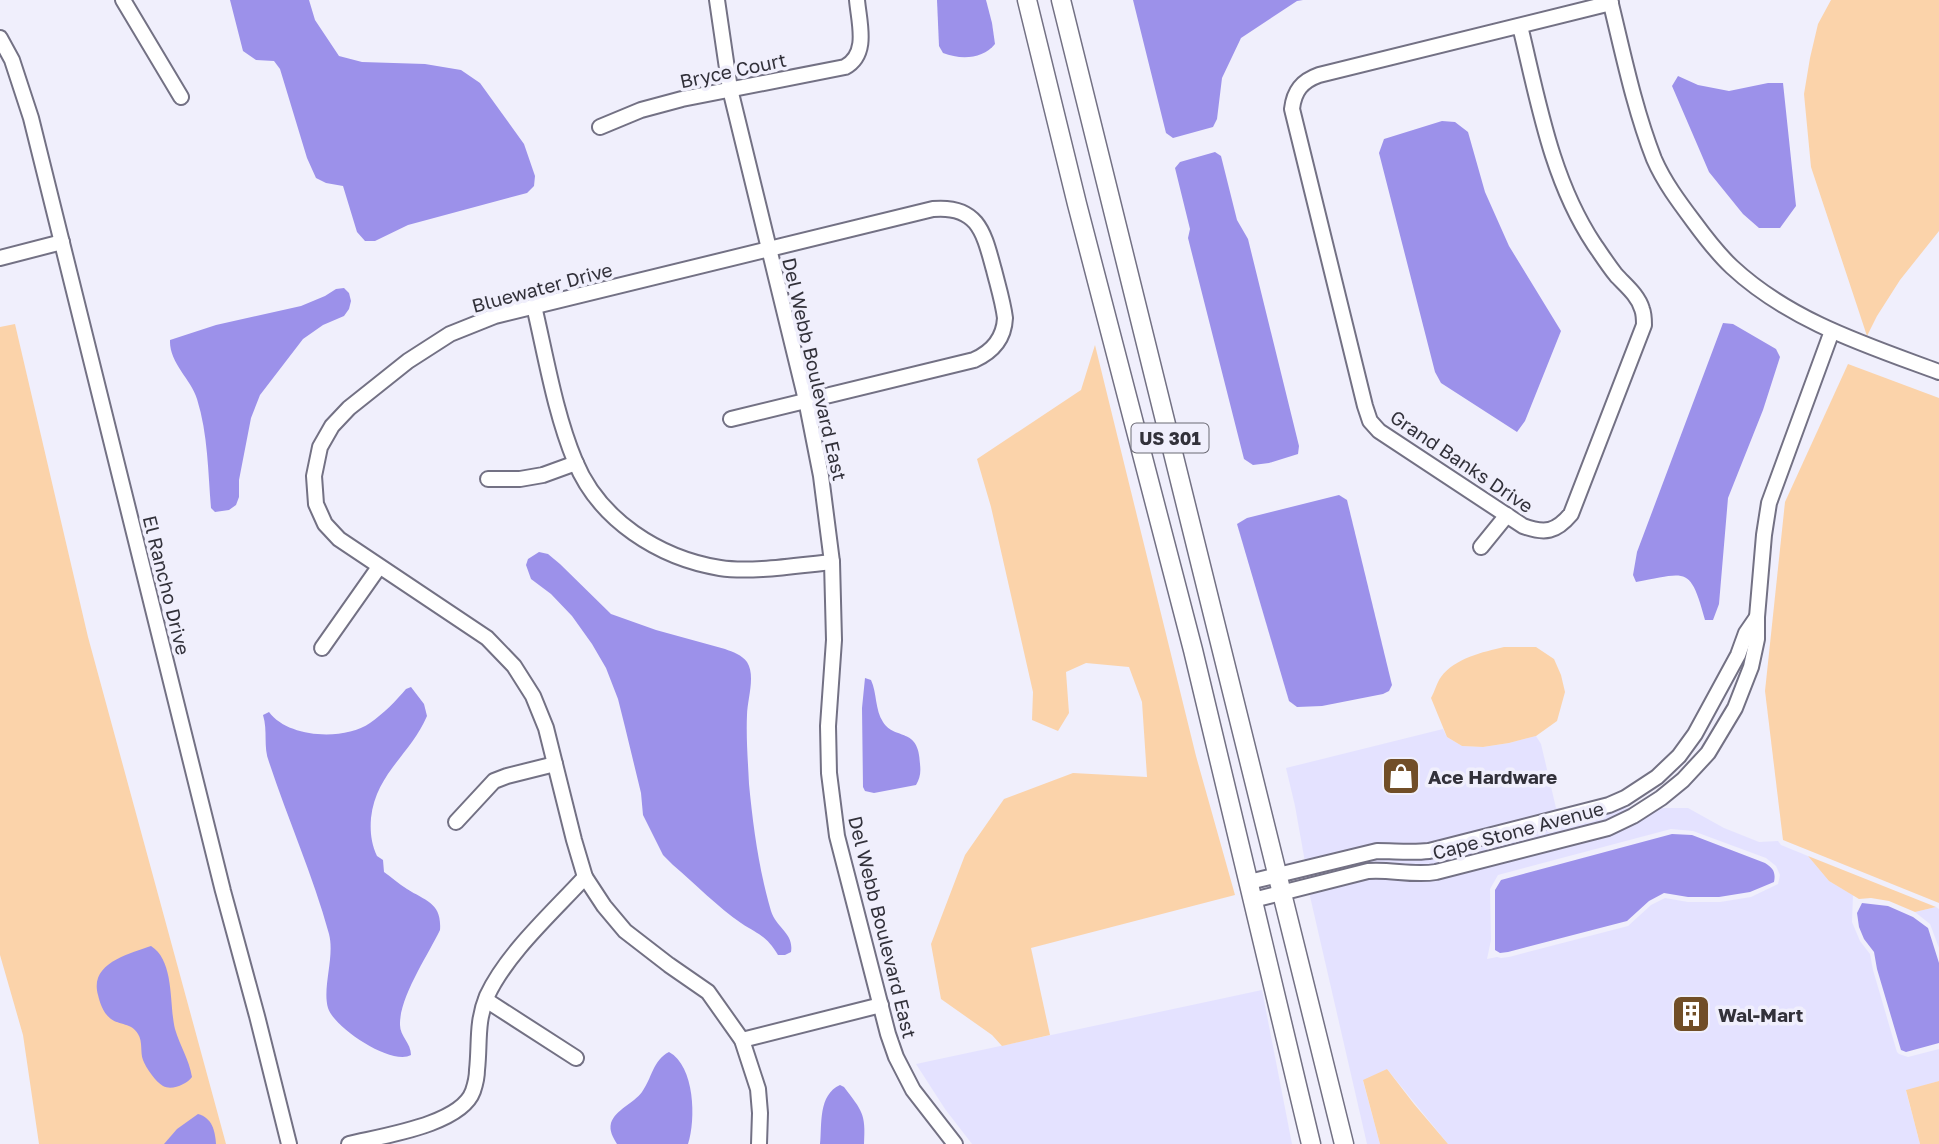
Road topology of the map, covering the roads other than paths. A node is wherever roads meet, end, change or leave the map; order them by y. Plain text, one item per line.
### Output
1 (122, 0) edge
2 (716, 0) edge
3 (857, 0) edge
4 (1027, 0) edge
5 (1061, 0) edge
6 (1610, 2) edge
7 (1520, 26) junction
8 (0, 38) edge
9 (730, 89) junction
10 (181, 97) dead end
11 (600, 127) dead end
12 (62, 242) junction
13 (768, 250) junction
14 (0, 258) edge
15 (534, 306) junction
16 (1832, 331) junction
17 (1939, 372) edge
18 (806, 400) junction
19 (731, 419) dead end
20 (576, 463) junction
21 (488, 479) dead end
22 (1507, 515) junction
23 (1481, 547) dead end
24 (832, 562) junction
25 (379, 567) junction
26 (1757, 617) junction
27 (322, 648) dead end
28 (555, 764) junction
29 (456, 822) dead end
30 (585, 877) junction
31 (1280, 884) junction
32 (1251, 891) junction
33 (486, 1000) junction
34 (881, 1005) junction
35 (742, 1040) junction
36 (576, 1058) dead end
37 (289, 1144) edge
38 (349, 1144) edge
39 (759, 1144) edge
40 (956, 1144) edge
41 (1311, 1144) edge
42 (1344, 1144) edge

1 - 10 street
2 - 9 street, Del Webb Boulevard East
3 - 9 street, Bryce Court
4 - 32 main road, US 301 / US 301
5 - 31 main road, US 301
6 - 7 street, Grand Banks Drive
6 - 16 street
7 - 22 street, Grand Banks Drive
7 - 22 street, Grand Banks Drive
8 - 12 street, El Rancho Drive
9 - 11 street, Bryce Court
9 - 13 street, Del Webb Boulevard East
12 - 14 street
12 - 37 street, El Rancho Drive
13 - 15 street, Bluewater Drive
13 - 18 street, Del Webb Boulevard East
13 - 18 street, Bluewater Drive
15 - 20 street
15 - 25 street, Bluewater Drive
16 - 17 street
16 - 26 street, Cape Stone Avenue
18 - 19 street
18 - 24 street, Del Webb Boulevard East
20 - 21 street
20 - 24 street
22 - 23 street
24 - 34 street, Del Webb Boulevard East
25 - 27 street
25 - 28 street, Bluewater Drive
26 - 31 street, Cape Stone Avenue
26 - 31 street, Cape Stone Avenue
28 - 29 street
28 - 30 street, Bluewater Drive
30 - 33 street
30 - 35 street, Bluewater Drive
31 - 32 street, Cape Stone Avenue
31 - 42 main road, US 301
32 - 41 main road, US 301
33 - 36 street
33 - 38 street
34 - 35 street
34 - 40 street, Del Webb Boulevard East
35 - 39 street, Bluewater Drive

